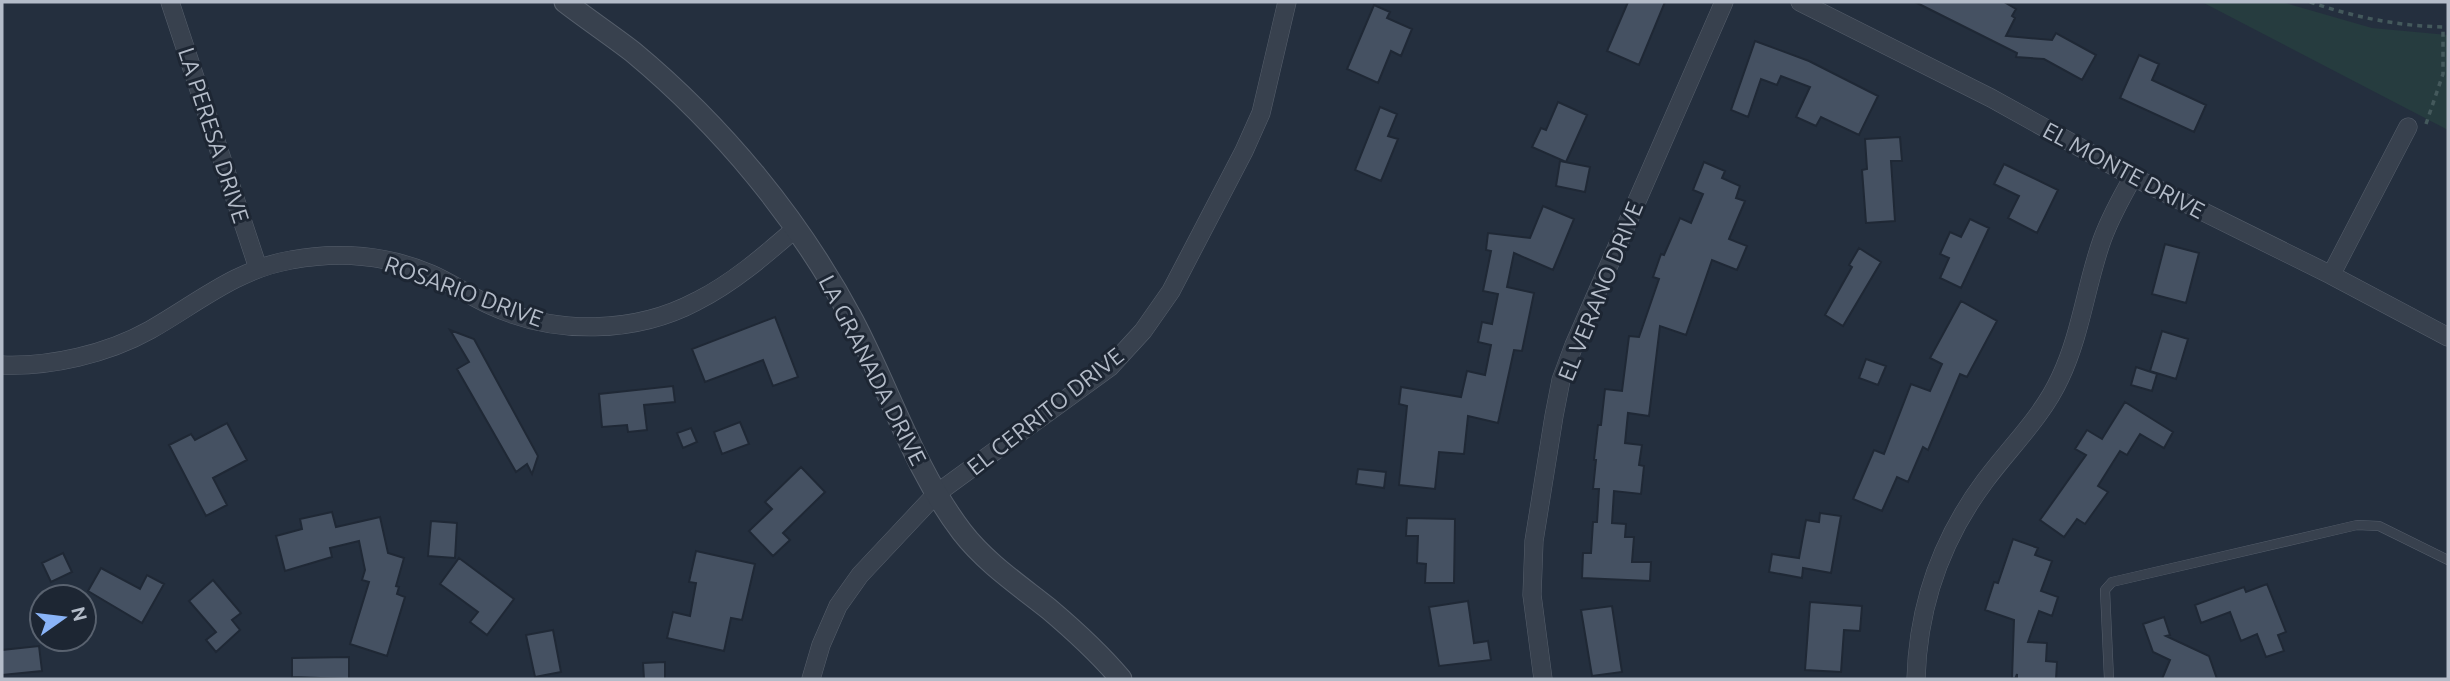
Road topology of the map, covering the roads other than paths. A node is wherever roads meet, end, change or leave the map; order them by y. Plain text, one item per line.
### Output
1 (170, 2) edge
2 (565, 2) edge
3 (1287, 2) edge
4 (1724, 2) edge
5 (1800, 2) edge
6 (2408, 127) road end
7 (2133, 177) junction
8 (795, 229) junction
9 (258, 268) junction
10 (2331, 275) junction
11 (2448, 337) edge
12 (2, 365) edge
13 (936, 494) junction
14 (2448, 560) edge
15 (811, 679) edge
16 (1121, 679) edge
17 (1543, 679) edge
18 (1916, 679) edge
19 (2109, 679) edge

1 - 9 street, LA PERESA DRIVE
2 - 8 street, LA GRANADA DRIVE
3 - 13 street, EL CERRITO DRIVE
4 - 17 street, EL VERANO DRIVE
5 - 7 street, EL MONTE DRIVE
6 - 10 street
7 - 10 street, EL MONTE DRIVE
7 - 18 street
8 - 9 street, ROSARIO DRIVE
8 - 13 street, LA GRANADA DRIVE
9 - 12 street, ROSARIO DRIVE
10 - 11 street, EL MONTE DRIVE
13 - 15 street, EL CERRITO DRIVE
13 - 16 street, LA GRANADA DRIVE
14 - 19 lane

